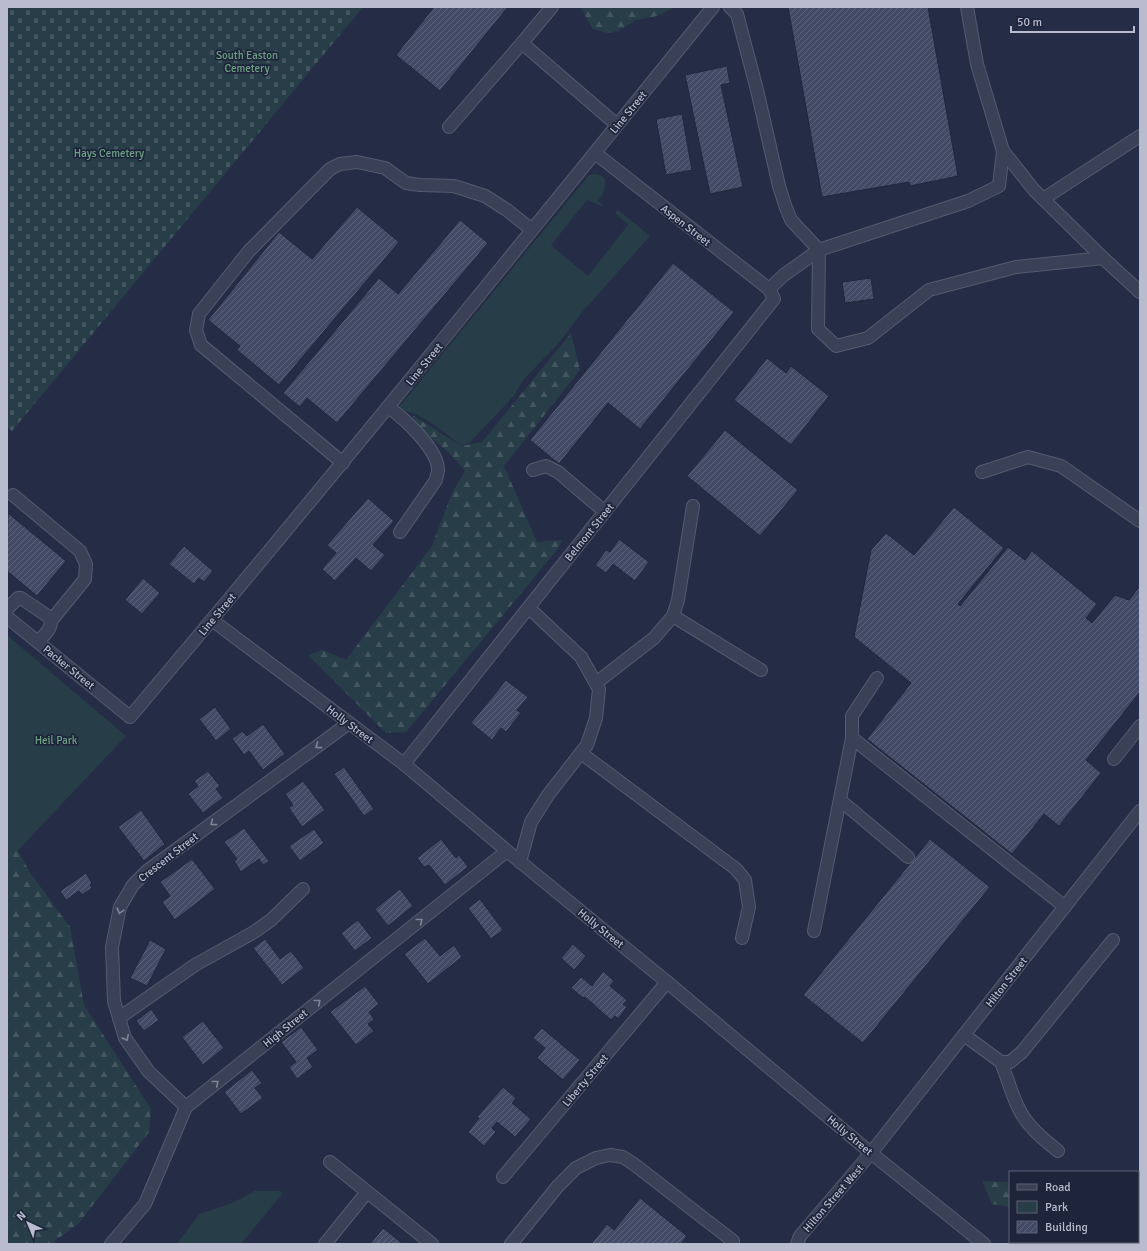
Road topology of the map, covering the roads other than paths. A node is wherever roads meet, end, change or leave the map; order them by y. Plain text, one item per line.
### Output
1 (552, 7) edge
2 (713, 7) edge
3 (730, 7) edge
4 (967, 7) edge
5 (522, 43) junction
6 (618, 125) junction
7 (449, 127) dead end
8 (1140, 136) edge
9 (1003, 151) junction
10 (595, 153) junction
11 (1043, 199) junction
12 (532, 230) junction
13 (819, 250) junction
14 (1103, 258) junction
15 (1140, 292) edge
16 (772, 294) junction
17 (388, 407) junction
18 (342, 463) junction
19 (533, 470) dead end
20 (982, 472) dead end
21 (13, 495) dead end
22 (693, 506) dead end
23 (605, 512) junction
24 (1140, 521) edge
25 (400, 532) dead end
26 (529, 608) junction
27 (7, 609) edge
28 (673, 616) junction
29 (7, 617) edge
30 (212, 620) junction
31 (51, 621) junction
32 (38, 642) junction
33 (761, 670) dead end
34 (877, 678) dead end
35 (596, 683) junction
36 (130, 717) joint
37 (349, 723) junction
38 (1140, 726) edge
39 (852, 738) junction
40 (581, 753) junction
41 (1114, 759) dead end
42 (404, 764) junction
43 (840, 800) junction
44 (1140, 811) edge
45 (507, 851) junction
46 (908, 857) dead end
47 (520, 862) junction
48 (303, 889) dead end
49 (1065, 907) junction
50 (814, 931) dead end
51 (742, 938) dead end
52 (1113, 940) dead end
53 (667, 982) junction
54 (119, 1018) junction
55 (964, 1035) junction
56 (1001, 1062) junction
57 (186, 1107) junction
58 (1058, 1151) dead end
59 (871, 1153) junction
60 (330, 1162) dead end
61 (503, 1177) dead end
62 (368, 1192) junction
63 (734, 1243) edge
64 (111, 1244) edge
65 (325, 1244) edge
66 (432, 1244) edge
67 (511, 1244) edge
68 (797, 1244) edge
69 (984, 1244) edge

1 - 5 street
2 - 6 street, Line Street
3 - 13 street
4 - 9 street
5 - 6 street
5 - 7 street
6 - 10 street, Line Street
8 - 11 street
9 - 11 street
9 - 13 street, Belmont Street
10 - 12 street, Line Street
10 - 16 street, Aspen Street
11 - 14 street
12 - 17 street, Line Street
12 - 18 street
13 - 14 street
13 - 16 street, Belmont Street
14 - 15 street
16 - 23 street, Belmont Street
17 - 18 street, Line Street
17 - 25 street
18 - 30 street, Line Street
19 - 23 street
20 - 24 street
21 - 31 street
22 - 28 street
23 - 26 street, Belmont Street
26 - 35 street
26 - 42 street, Belmont Street
27 - 31 street
28 - 33 street
28 - 35 street
29 - 32 street, Packer Street
30 - 36 street, Line Street
30 - 37 street, Holly Street
31 - 32 street
32 - 36 street, Packer Street
34 - 39 street
35 - 40 street
37 - 42 street, Holly Street
37 -> 54 street, Crescent Street
38 - 41 street
39 - 43 street
39 - 49 street
40 - 47 street
40 - 51 street
42 - 45 street, Holly Street
43 - 46 street
43 - 50 street
44 - 49 street, Hilton Street
45 - 47 street, Holly Street
57 -> 45 street, High Street
47 - 53 street, Holly Street
48 - 54 street
49 - 55 street, Hilton Street
52 - 56 street
53 - 59 street, Holly Street
53 - 61 street, Liberty Street
54 -> 57 street, Crescent Street
55 - 56 street
55 - 59 street, Hilton Street
56 - 58 street
57 - 64 street, High Street
59 - 68 street, Hilton Street West
59 - 69 street, Holly Street
60 - 62 street
62 - 65 street
62 - 66 street
63 - 67 street

